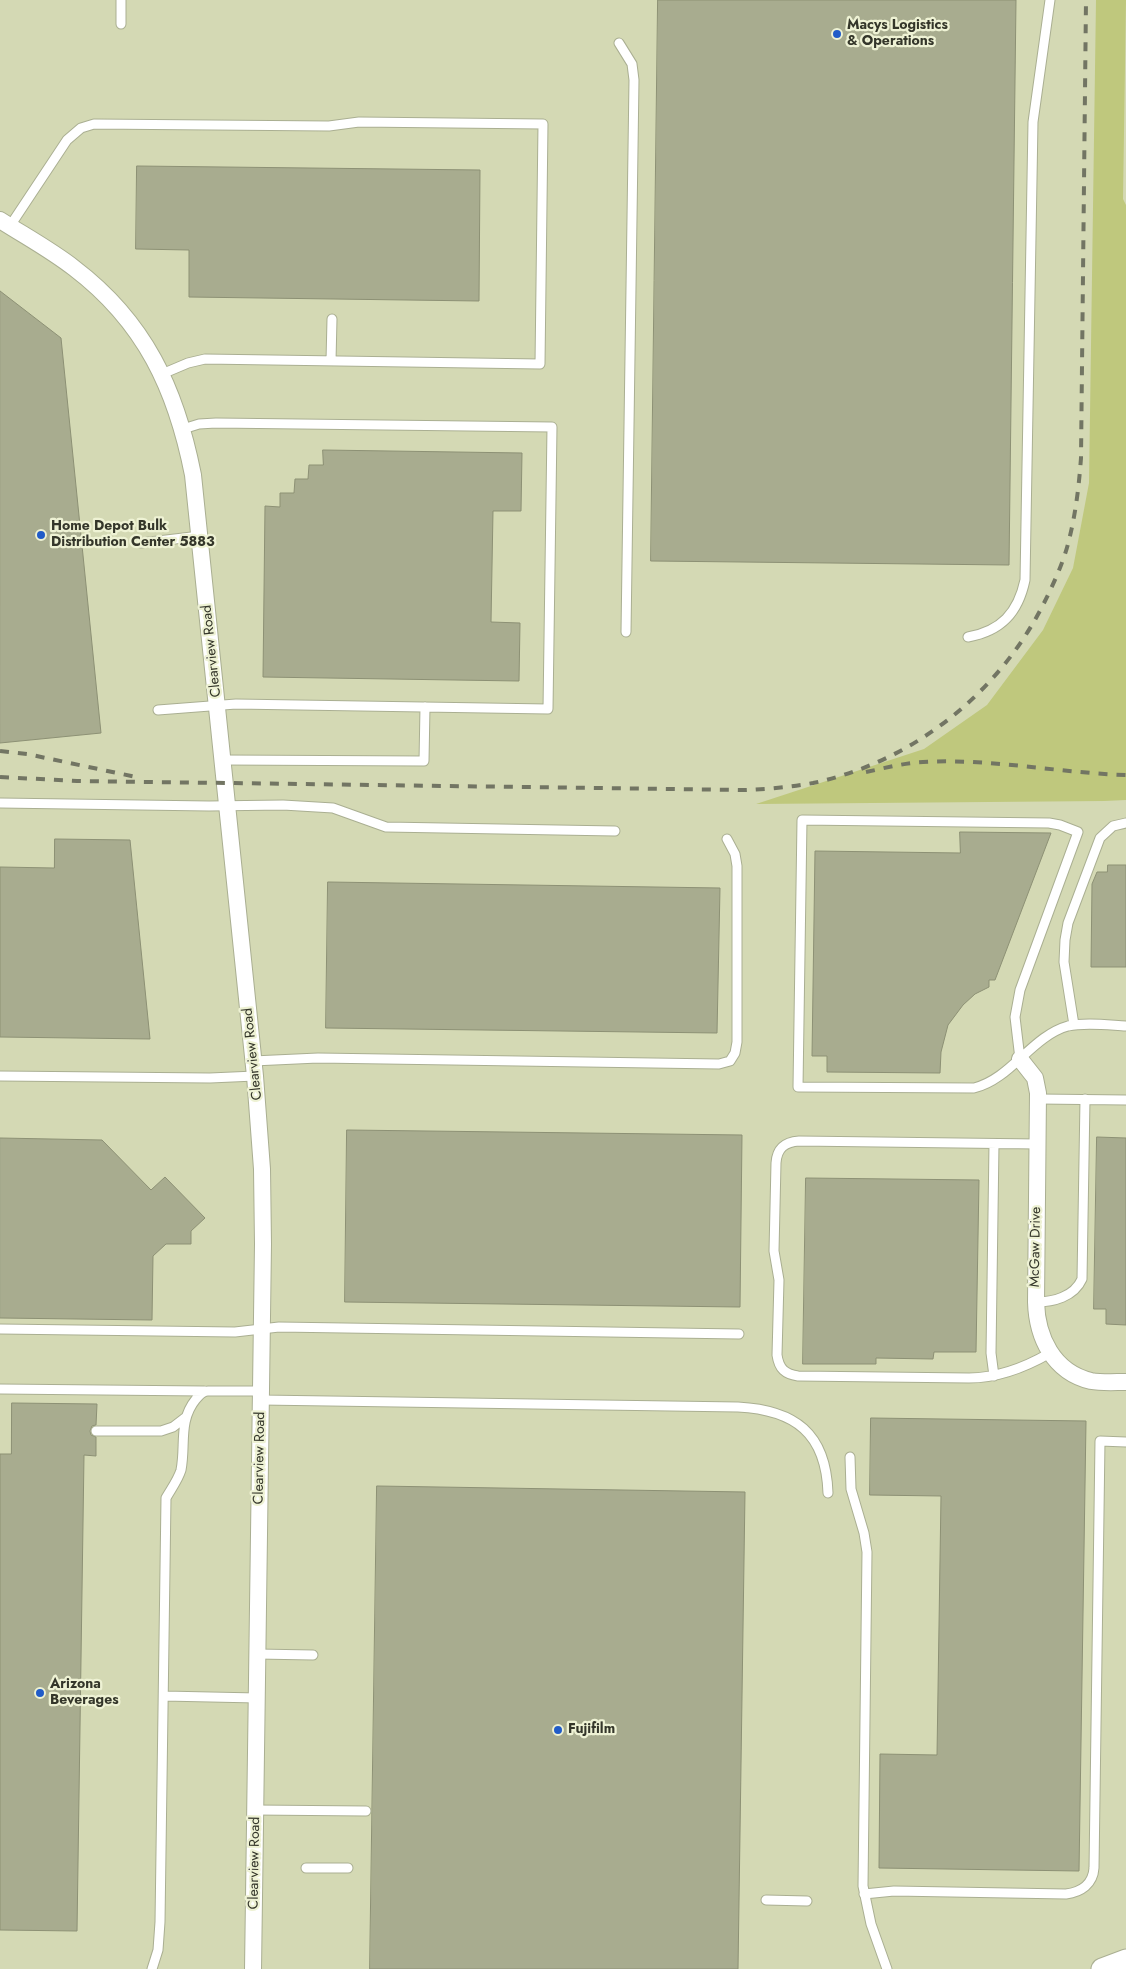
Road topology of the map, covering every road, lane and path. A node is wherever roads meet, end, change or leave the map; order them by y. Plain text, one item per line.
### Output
1 (122, 0) edge
2 (1050, 0) edge
3 (121, 24) dead end
4 (619, 43) dead end
5 (5, 223) edge
6 (332, 319) dead end
7 (331, 361) junction
8 (162, 374) junction
9 (183, 429) junction
10 (200, 536) junction
11 (141, 543) dead end
12 (626, 632) dead end
13 (968, 637) dead end
14 (217, 705) junction
15 (425, 707) junction
16 (158, 710) dead end
17 (223, 760) junction
18 (0, 803) edge
19 (227, 806) junction
20 (1126, 822) edge
21 (615, 831) dead end
22 (727, 839) dead end
23 (1074, 1025) junction
24 (1126, 1026) edge
25 (1020, 1059) junction
26 (254, 1068) junction
27 (0, 1076) edge
28 (1038, 1099) junction
29 (1086, 1099) junction
30 (1126, 1100) edge
31 (994, 1144) junction
32 (1038, 1144) junction
33 (1036, 1302) junction
34 (0, 1329) edge
35 (262, 1329) junction
36 (739, 1334) dead end
37 (1050, 1353) junction
38 (994, 1376) junction
39 (1126, 1382) edge
40 (0, 1389) edge
41 (204, 1391) junction
42 (261, 1396) junction
43 (186, 1417) junction
44 (96, 1431) dead end
45 (1126, 1442) edge
46 (850, 1457) dead end
47 (828, 1493) dead end
48 (257, 1654) junction
49 (313, 1655) dead end
50 (164, 1696) junction
51 (257, 1698) junction
52 (255, 1810) junction
53 (366, 1811) dead end
54 (306, 1868) dead end
55 (348, 1868) dead end
56 (864, 1894) junction
57 (766, 1900) dead end
58 (807, 1901) dead end
59 (1126, 1960) edge
60 (152, 1969) edge
61 (253, 1969) edge
62 (887, 1969) edge
63 (1102, 1969) edge

1 - 3 lane
2 - 13 lane
4 - 12 lane
5 - 7 lane
5 - 8 street, Clearview Road
6 - 7 lane
7 - 8 lane
8 - 9 street, Clearview Road
9 - 10 street, Clearview Road
9 - 15 lane
10 - 11 lane
10 - 14 street, Clearview Road
14 - 15 lane
14 - 16 lane
14 - 17 street, Clearview Road
15 - 17 lane
17 - 19 street, Clearview Road
18 - 19 lane
19 - 21 lane
19 - 26 street, Clearview Road
20 - 23 lane
22 - 26 lane
23 - 24 lane
23 - 25 lane
25 - 25 lane
25 - 28 street, McGaw Drive
26 - 27 lane
26 - 35 street, Clearview Road
28 - 29 lane
28 - 32 street, McGaw Drive
29 - 30 lane
29 - 33 lane
31 - 32 lane
31 - 38 lane
31 - 38 lane
32 - 33 street, McGaw Drive
33 - 37 street, McGaw Drive
34 - 35 lane
35 - 36 lane
35 - 42 street, Clearview Road
37 - 38 lane
37 - 39 street, McGaw Drive
40 - 41 lane
41 - 42 lane
41 - 43 lane
42 - 47 lane
42 - 48 street, Clearview Road
43 - 44 lane
43 - 50 lane
45 - 56 lane
46 - 56 lane
48 - 49 lane
48 - 51 street, Clearview Road
50 - 51 lane
50 - 60 lane
51 - 52 street, Clearview Road
52 - 53 lane
52 - 61 street, Clearview Road
54 - 55 lane
56 - 62 lane
57 - 58 lane
59 - 63 street

